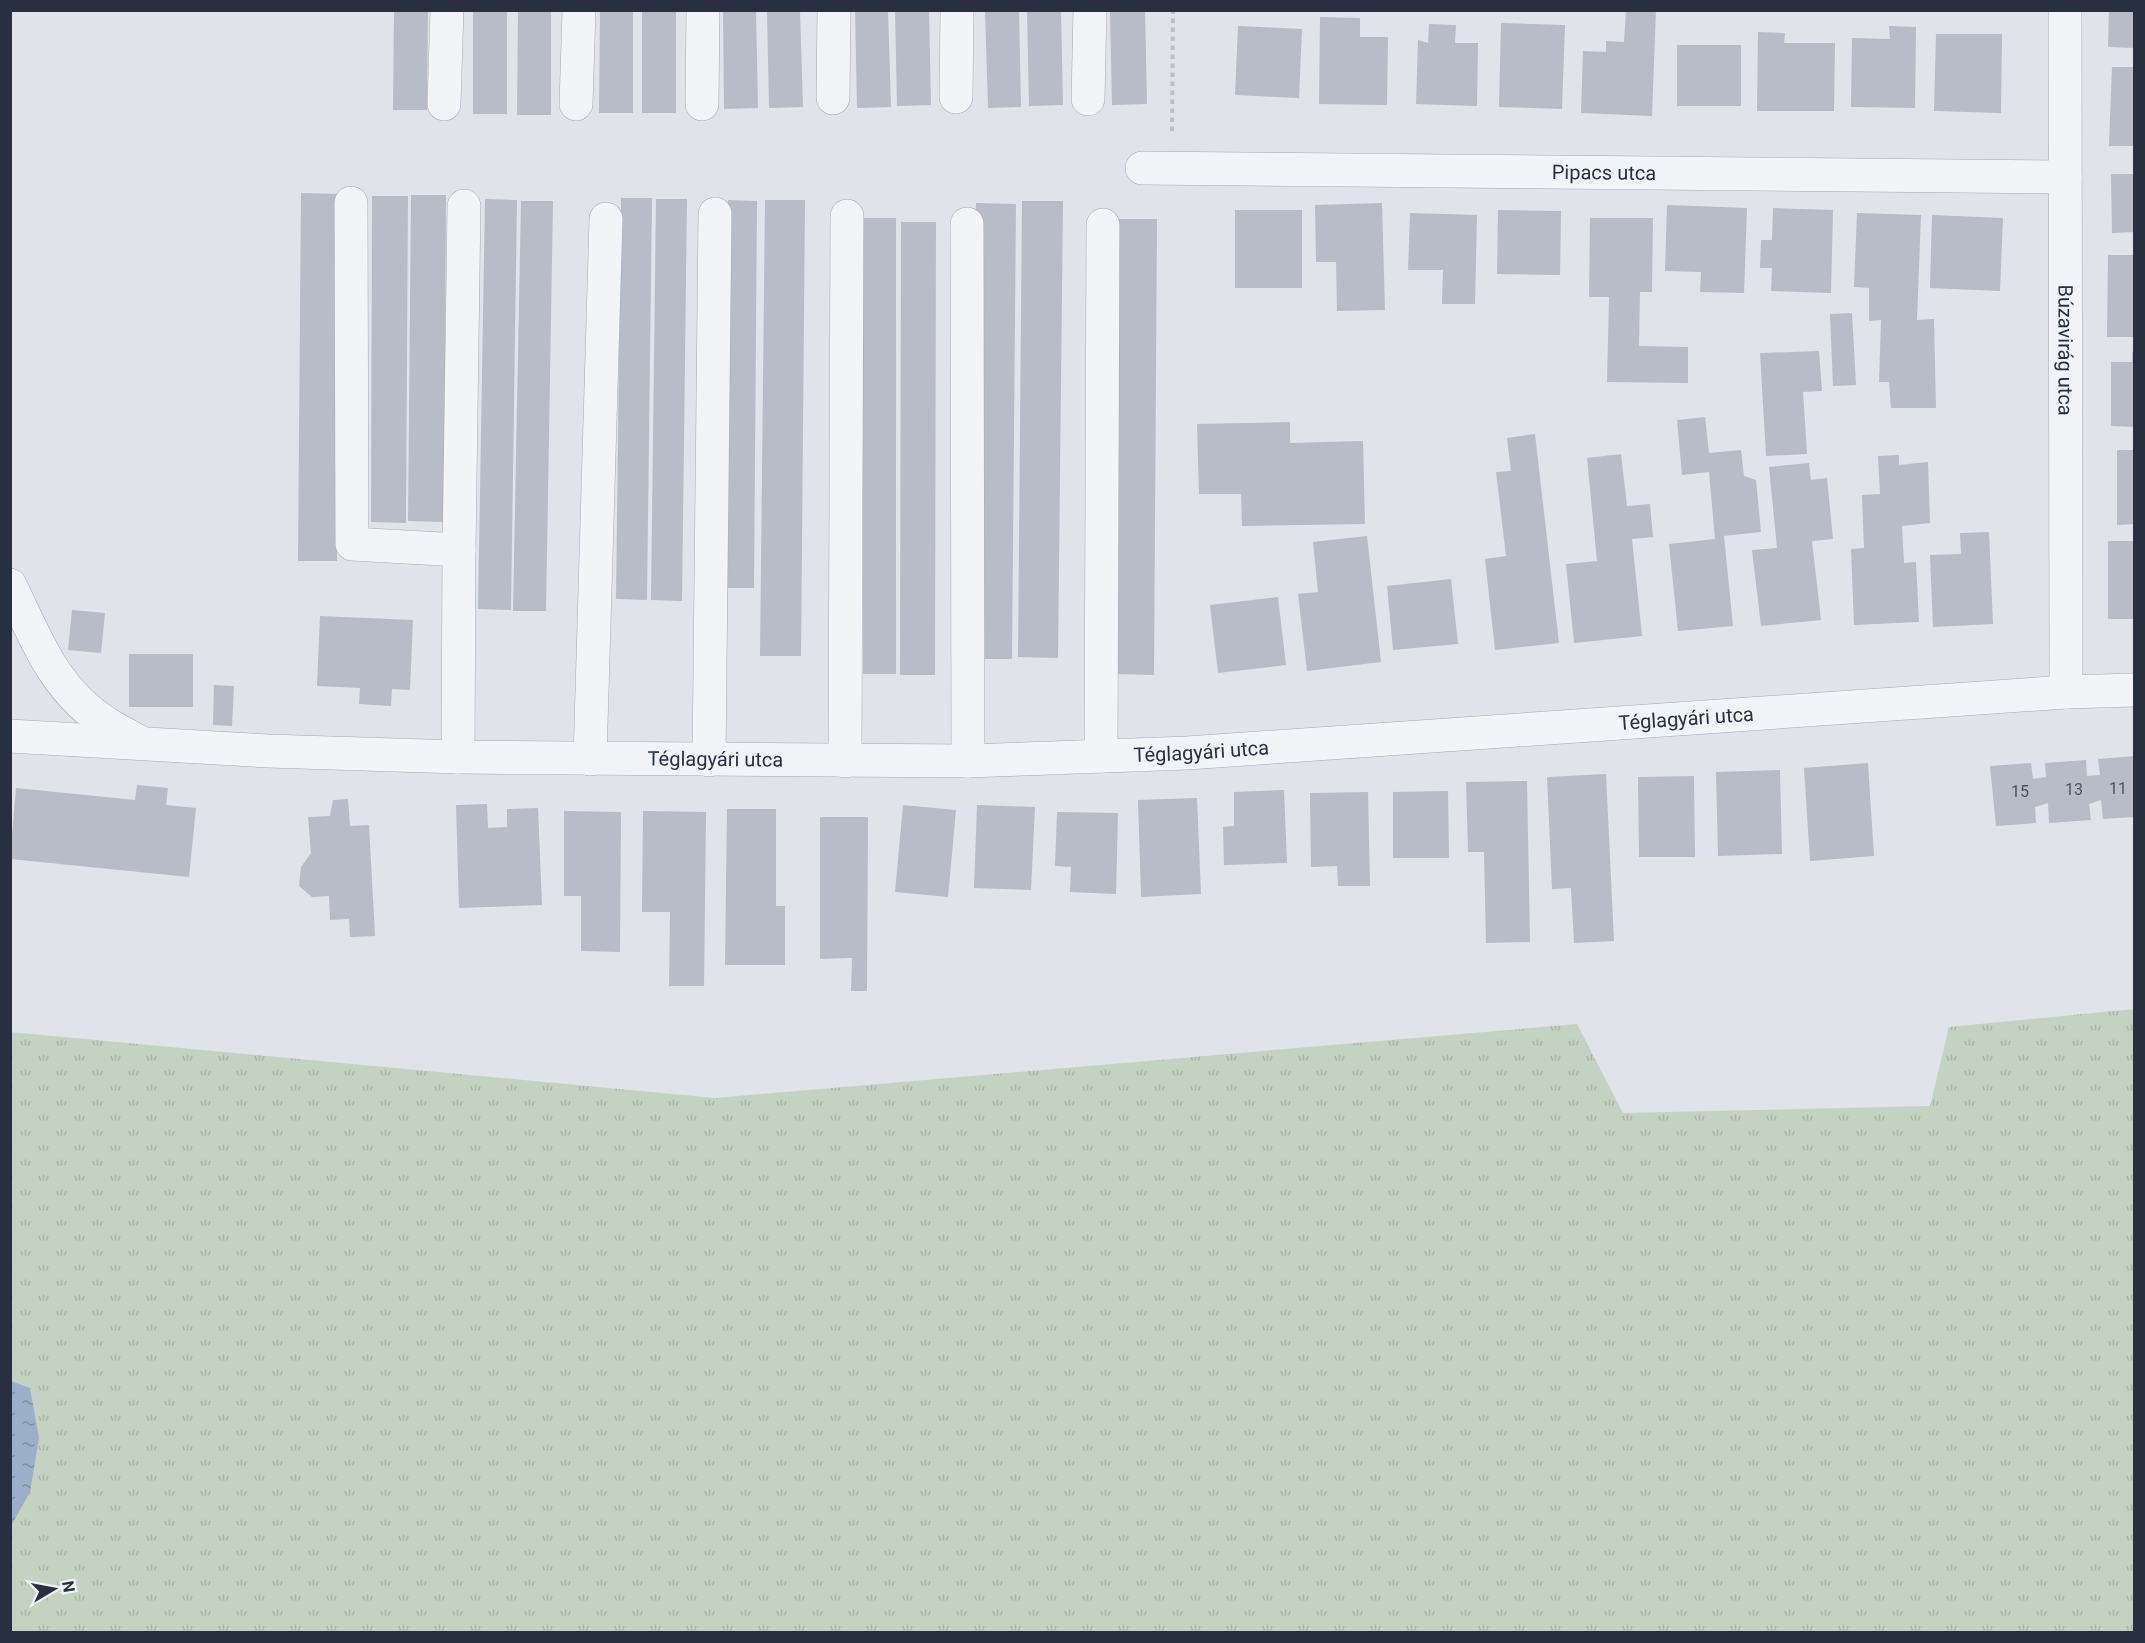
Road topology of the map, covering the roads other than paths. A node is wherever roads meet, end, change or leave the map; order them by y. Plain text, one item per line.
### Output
1 (447, 10) edge
2 (579, 10) edge
3 (703, 10) edge
4 (834, 10) edge
5 (957, 10) edge
6 (1090, 10) edge
7 (2065, 10) edge
8 (956, 97) dead end
9 (833, 98) dead end
10 (1088, 99) dead end
11 (444, 104) dead end
12 (576, 104) dead end
13 (702, 104) dead end
14 (1157, 168) road end
15 (2065, 177) junction
16 (351, 203) dead end
17 (464, 206) dead end
18 (715, 214) dead end
19 (847, 216) dead end
20 (606, 219) dead end
21 (967, 224) dead end
22 (1103, 225) dead end
23 (459, 550) junction
24 (10, 585) edge
25 (2134, 690) edge
26 (2066, 692) junction
27 (10, 736) edge
28 (144, 744) junction
29 (1101, 756) junction
30 (458, 757) junction
31 (590, 759) junction
32 (710, 760) junction
33 (845, 761) junction
34 (968, 761) junction

1 - 11 street
2 - 12 street
3 - 13 street
4 - 9 street
5 - 8 street
6 - 10 street
7 - 15 street, Búzavirág utca
14 - 15 street, Pipacs utca
15 - 26 street, Búzavirág utca
16 - 23 street
17 - 23 street
18 - 32 street
19 - 33 street
20 - 31 street
21 - 34 street
22 - 29 street
23 - 30 street
24 - 28 street
25 - 26 street, Téglagyári utca
26 - 29 street, Téglagyári utca
27 - 28 street, Téglagyári utca
28 - 30 street, Téglagyári utca
29 - 34 street, Téglagyári utca
30 - 31 street, Téglagyári utca
31 - 32 street, Téglagyári utca
32 - 33 street, Téglagyári utca
33 - 34 street, Téglagyári utca

